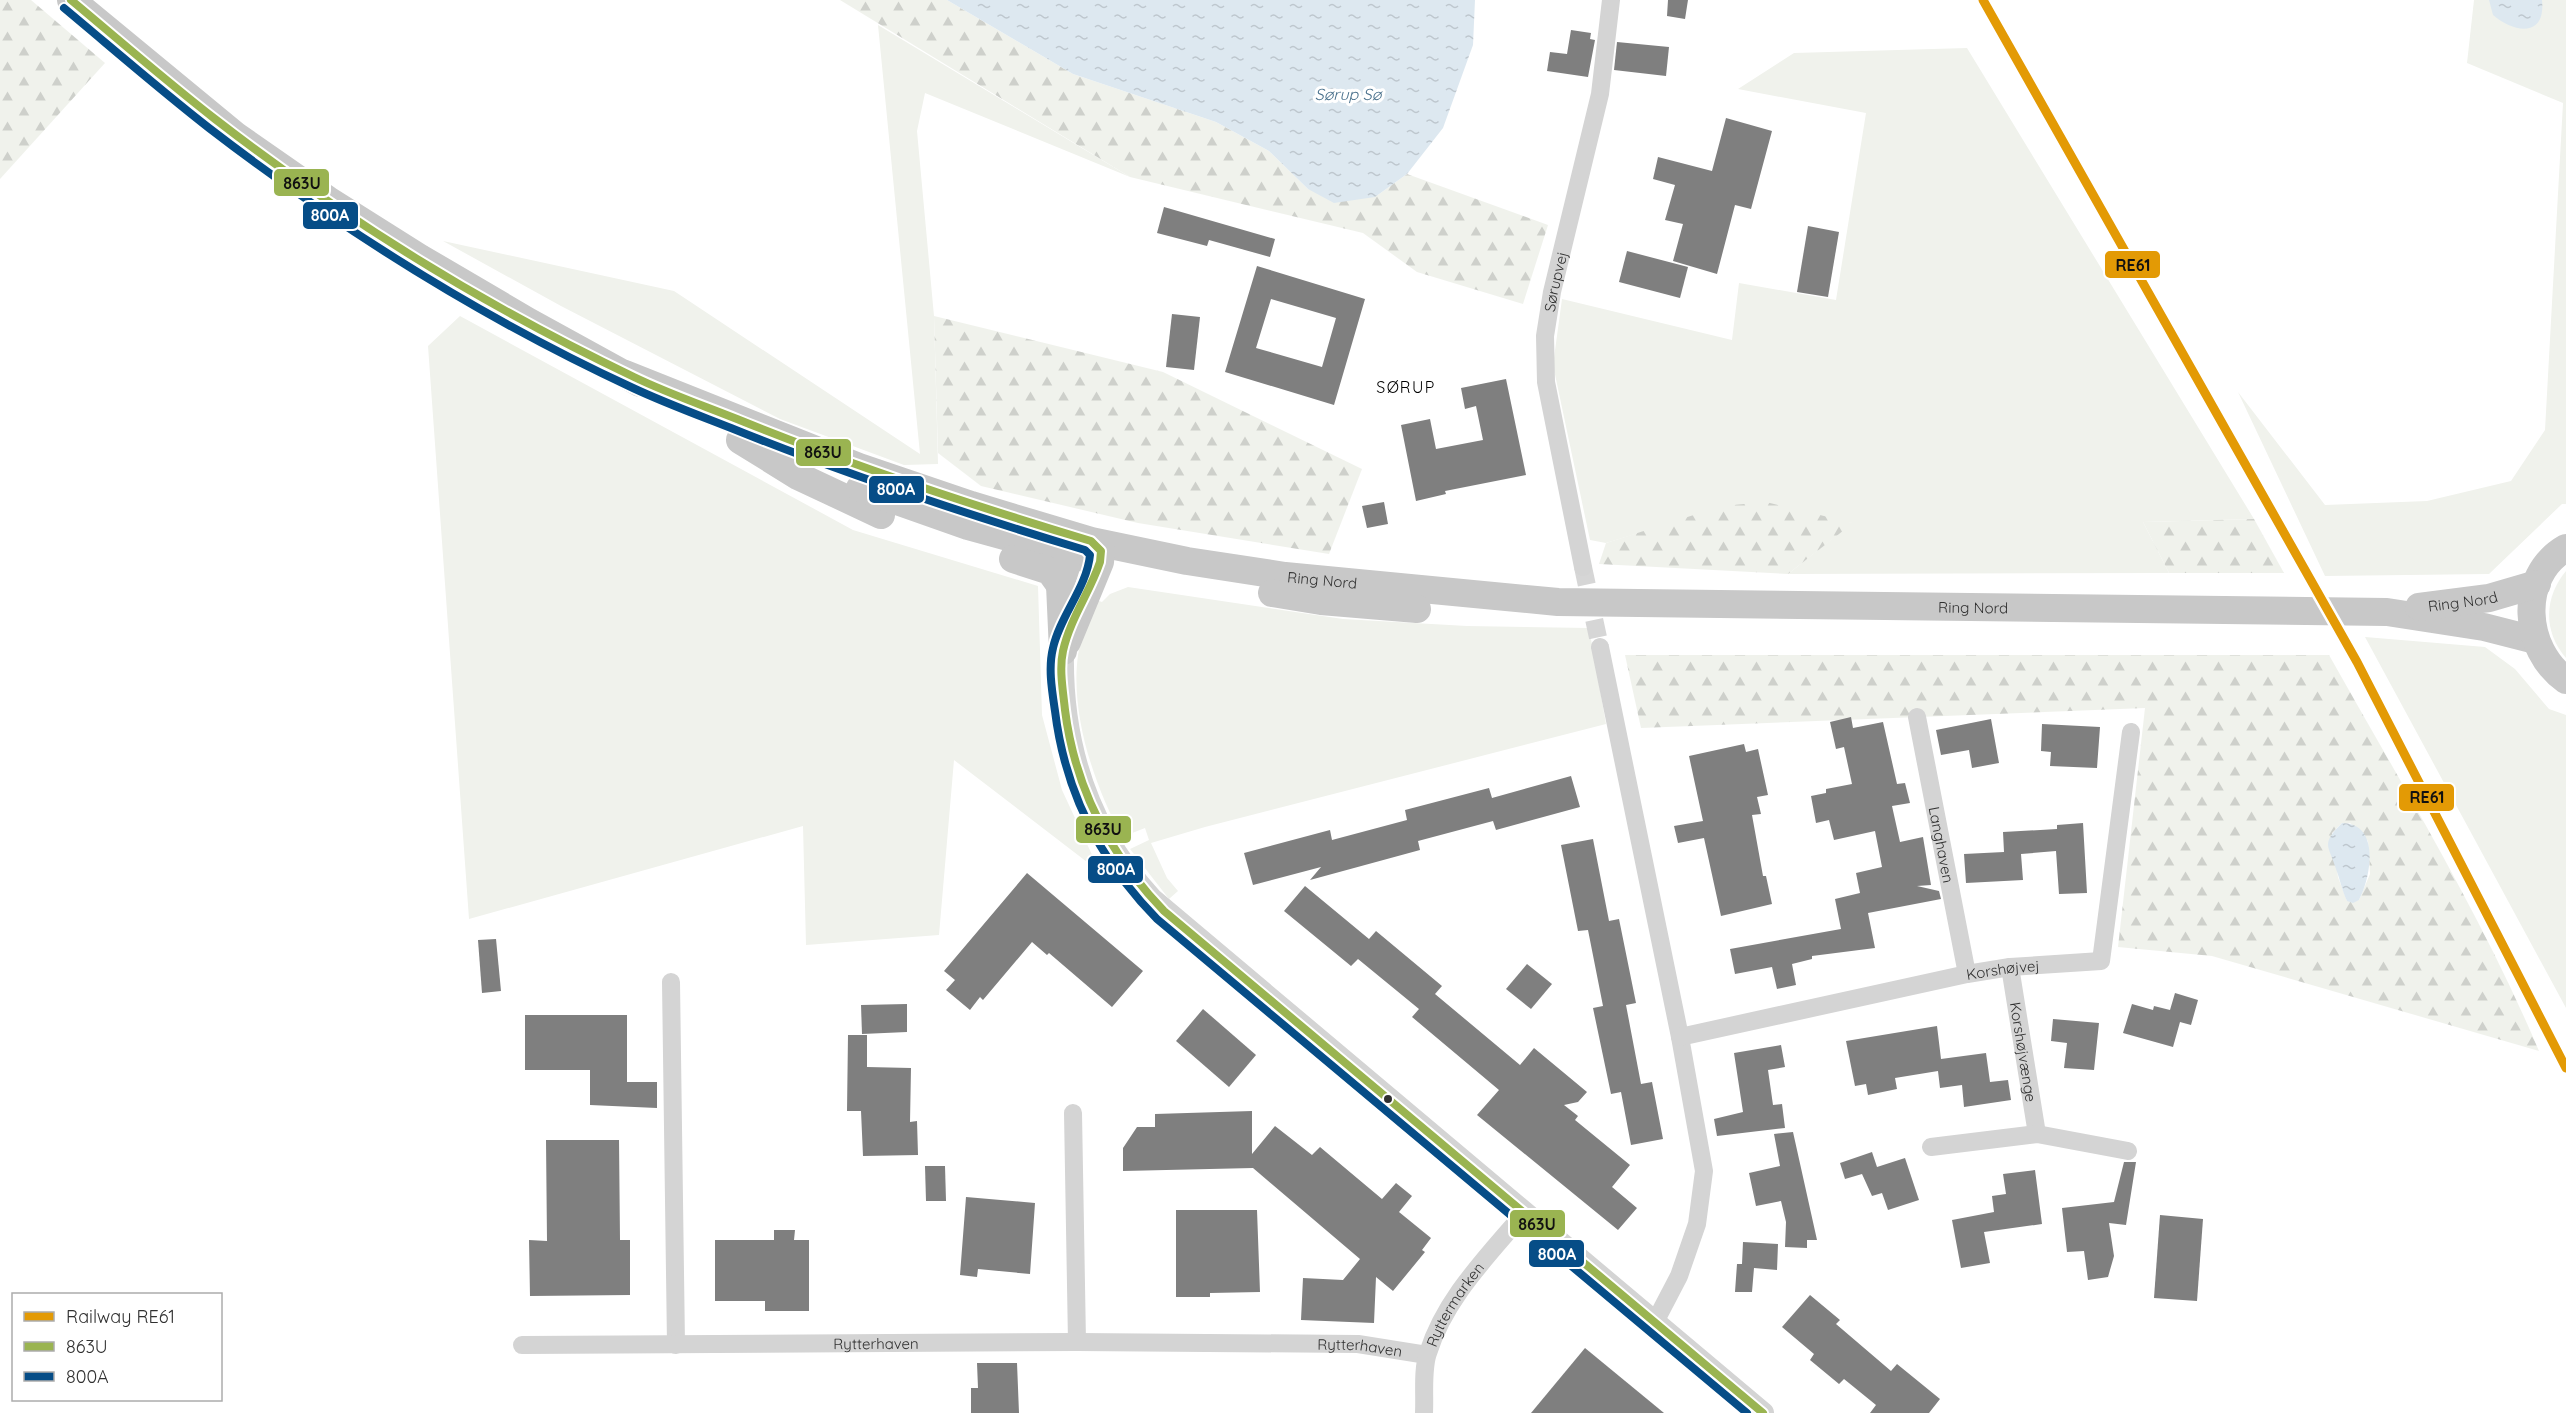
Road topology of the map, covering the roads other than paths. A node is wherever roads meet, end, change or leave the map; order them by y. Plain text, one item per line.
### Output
1 (71, 0) edge
2 (1611, 0) edge
3 (625, 374) junction
4 (740, 440) junction
5 (2566, 548) edge
6 (1087, 553) junction
7 (1583, 567) tunnel mouth
8 (2537, 584) junction
9 (1060, 585) junction
10 (2387, 612) junction
11 (2535, 640) junction
12 (1600, 647) tunnel mouth
13 (1063, 651) junction
14 (2566, 680) edge
15 (1917, 717) dead end
16 (2131, 732) dead end
17 (2010, 968) junction
18 (1967, 974) junction
19 (671, 982) dead end
20 (1680, 1036) junction
21 (1073, 1113) dead end
22 (2037, 1134) junction
23 (1931, 1147) dead end
24 (2128, 1151) dead end
25 (1524, 1213) junction
26 (1655, 1322) junction
27 (1077, 1342) junction
28 (522, 1345) dead end
29 (676, 1345) junction
30 (1427, 1355) junction
31 (1424, 1413) edge
32 (1763, 1413) edge

1 - 3 main road
2 - 7 street, Sørupvej
3 - 4 main road
3 - 6 main road
4 - 6 main road
4 - 9 main road
5 - 8 main road
6 - 9 main road
6 - 10 main road, Ring Nord
6 - 13 main road
8 - 10 main road, Ring Nord
8 - 11 main road
9 - 13 main road
10 - 11 main road, Ring Nord
11 - 14 main road
12 - 20 street
13 - 25 street
15 - 18 street, Langhaven
16 - 17 street, Korshøjvej
17 - 18 street, Korshøjvej
17 - 22 street, Korshøjvænge
18 - 20 street, Korshøjvej
19 - 29 street
20 - 26 street
21 - 27 street
22 - 23 street
22 - 24 street
25 - 26 street
25 - 30 street, Ryttermarken
26 - 32 street
27 - 29 street, Rytterhaven
27 - 30 street, Rytterhaven
28 - 29 street, Rytterhaven
30 - 31 street, Ryttermarken

